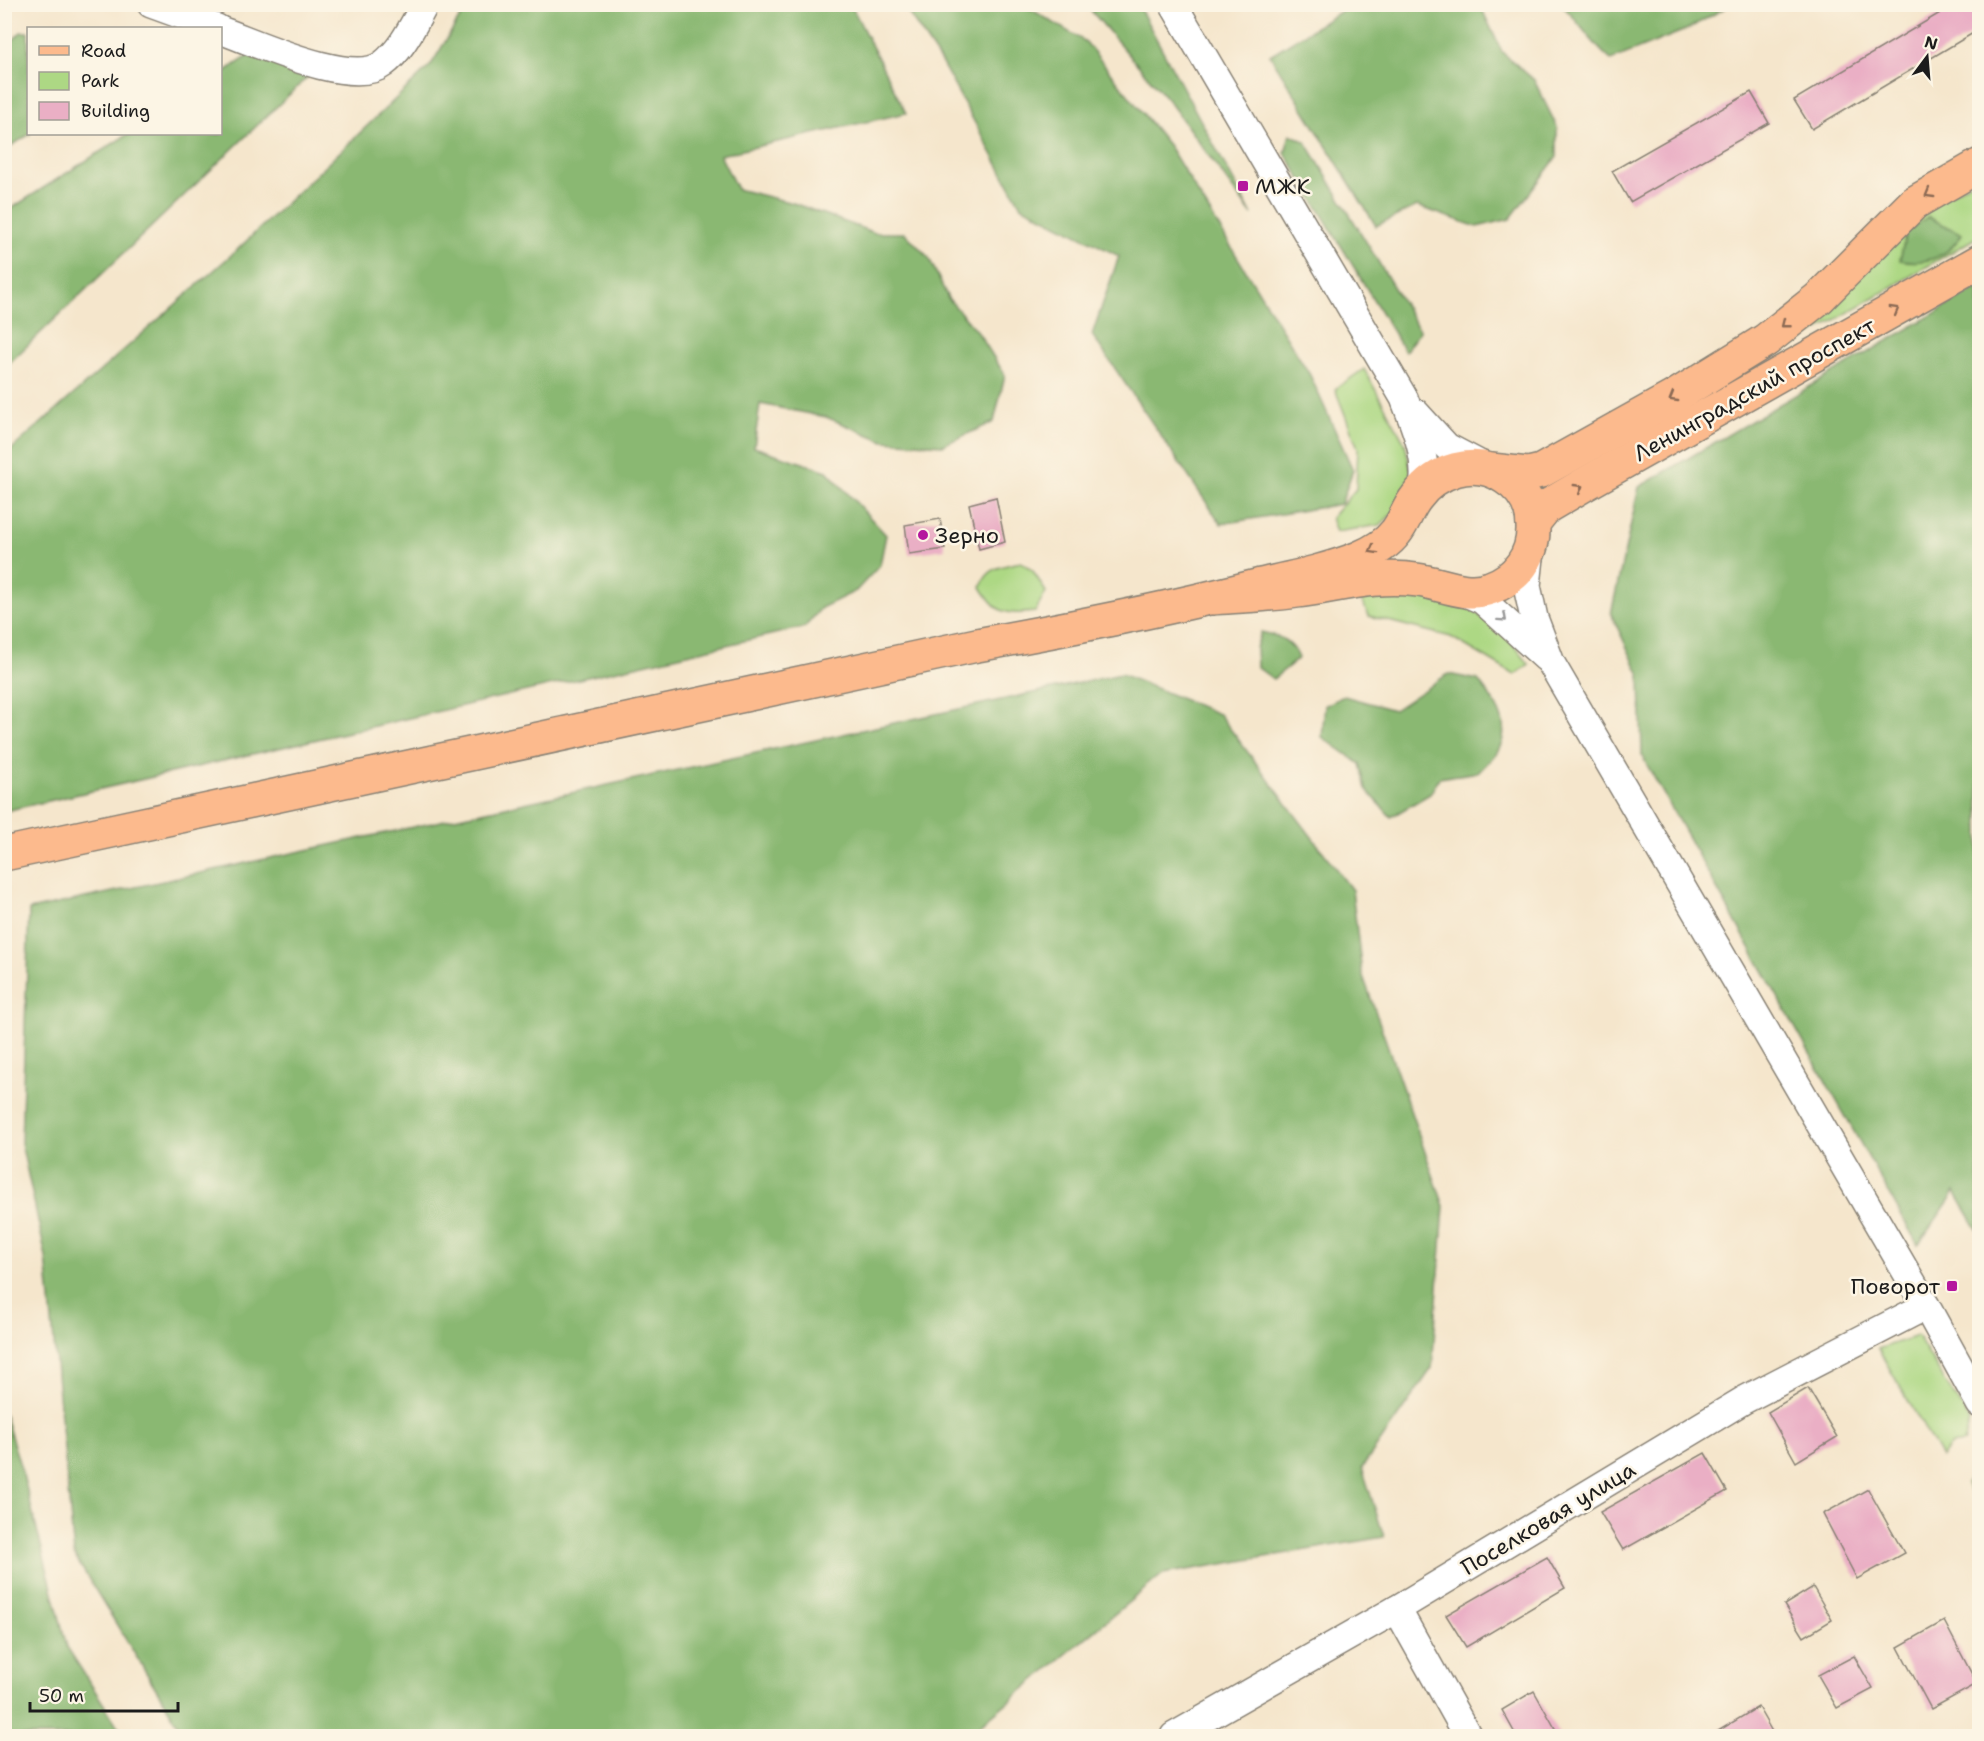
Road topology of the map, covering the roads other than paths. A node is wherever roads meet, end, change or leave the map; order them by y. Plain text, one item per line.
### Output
1 (151, 4) edge
2 (425, 4) edge
3 (1173, 4) edge
4 (214, 27) edge
5 (222, 30) edge
6 (1980, 165) edge
7 (1980, 261) edge
8 (1404, 398) junction
9 (1490, 470) junction
10 (1423, 490) junction
11 (1533, 533) junction
12 (1454, 588) junction
13 (1212, 598) junction
14 (1551, 663) junction
15 (4, 854) edge
16 (1926, 1306) junction
17 (1980, 1404) edge
18 (1397, 1609) junction
19 (1174, 1737) edge
20 (1468, 1737) edge

1 - 4 street
2 - 5 street
3 - 8 street
6 -> 9 main road, Ленинградский проспект
11 -> 7 main road, Ленинградский проспект
8 - 9 street
8 - 10 street
9 - 10 main road
9 - 11 main road
10 - 12 main road
10 -> 13 main road
11 - 12 main road
11 - 14 street
12 - 13 main road
12 -> 14 street
13 - 15 main road
14 - 16 street
16 - 17 street
16 - 18 street, Поселковая улица
18 - 19 street, Поселковая улица
18 - 20 street

